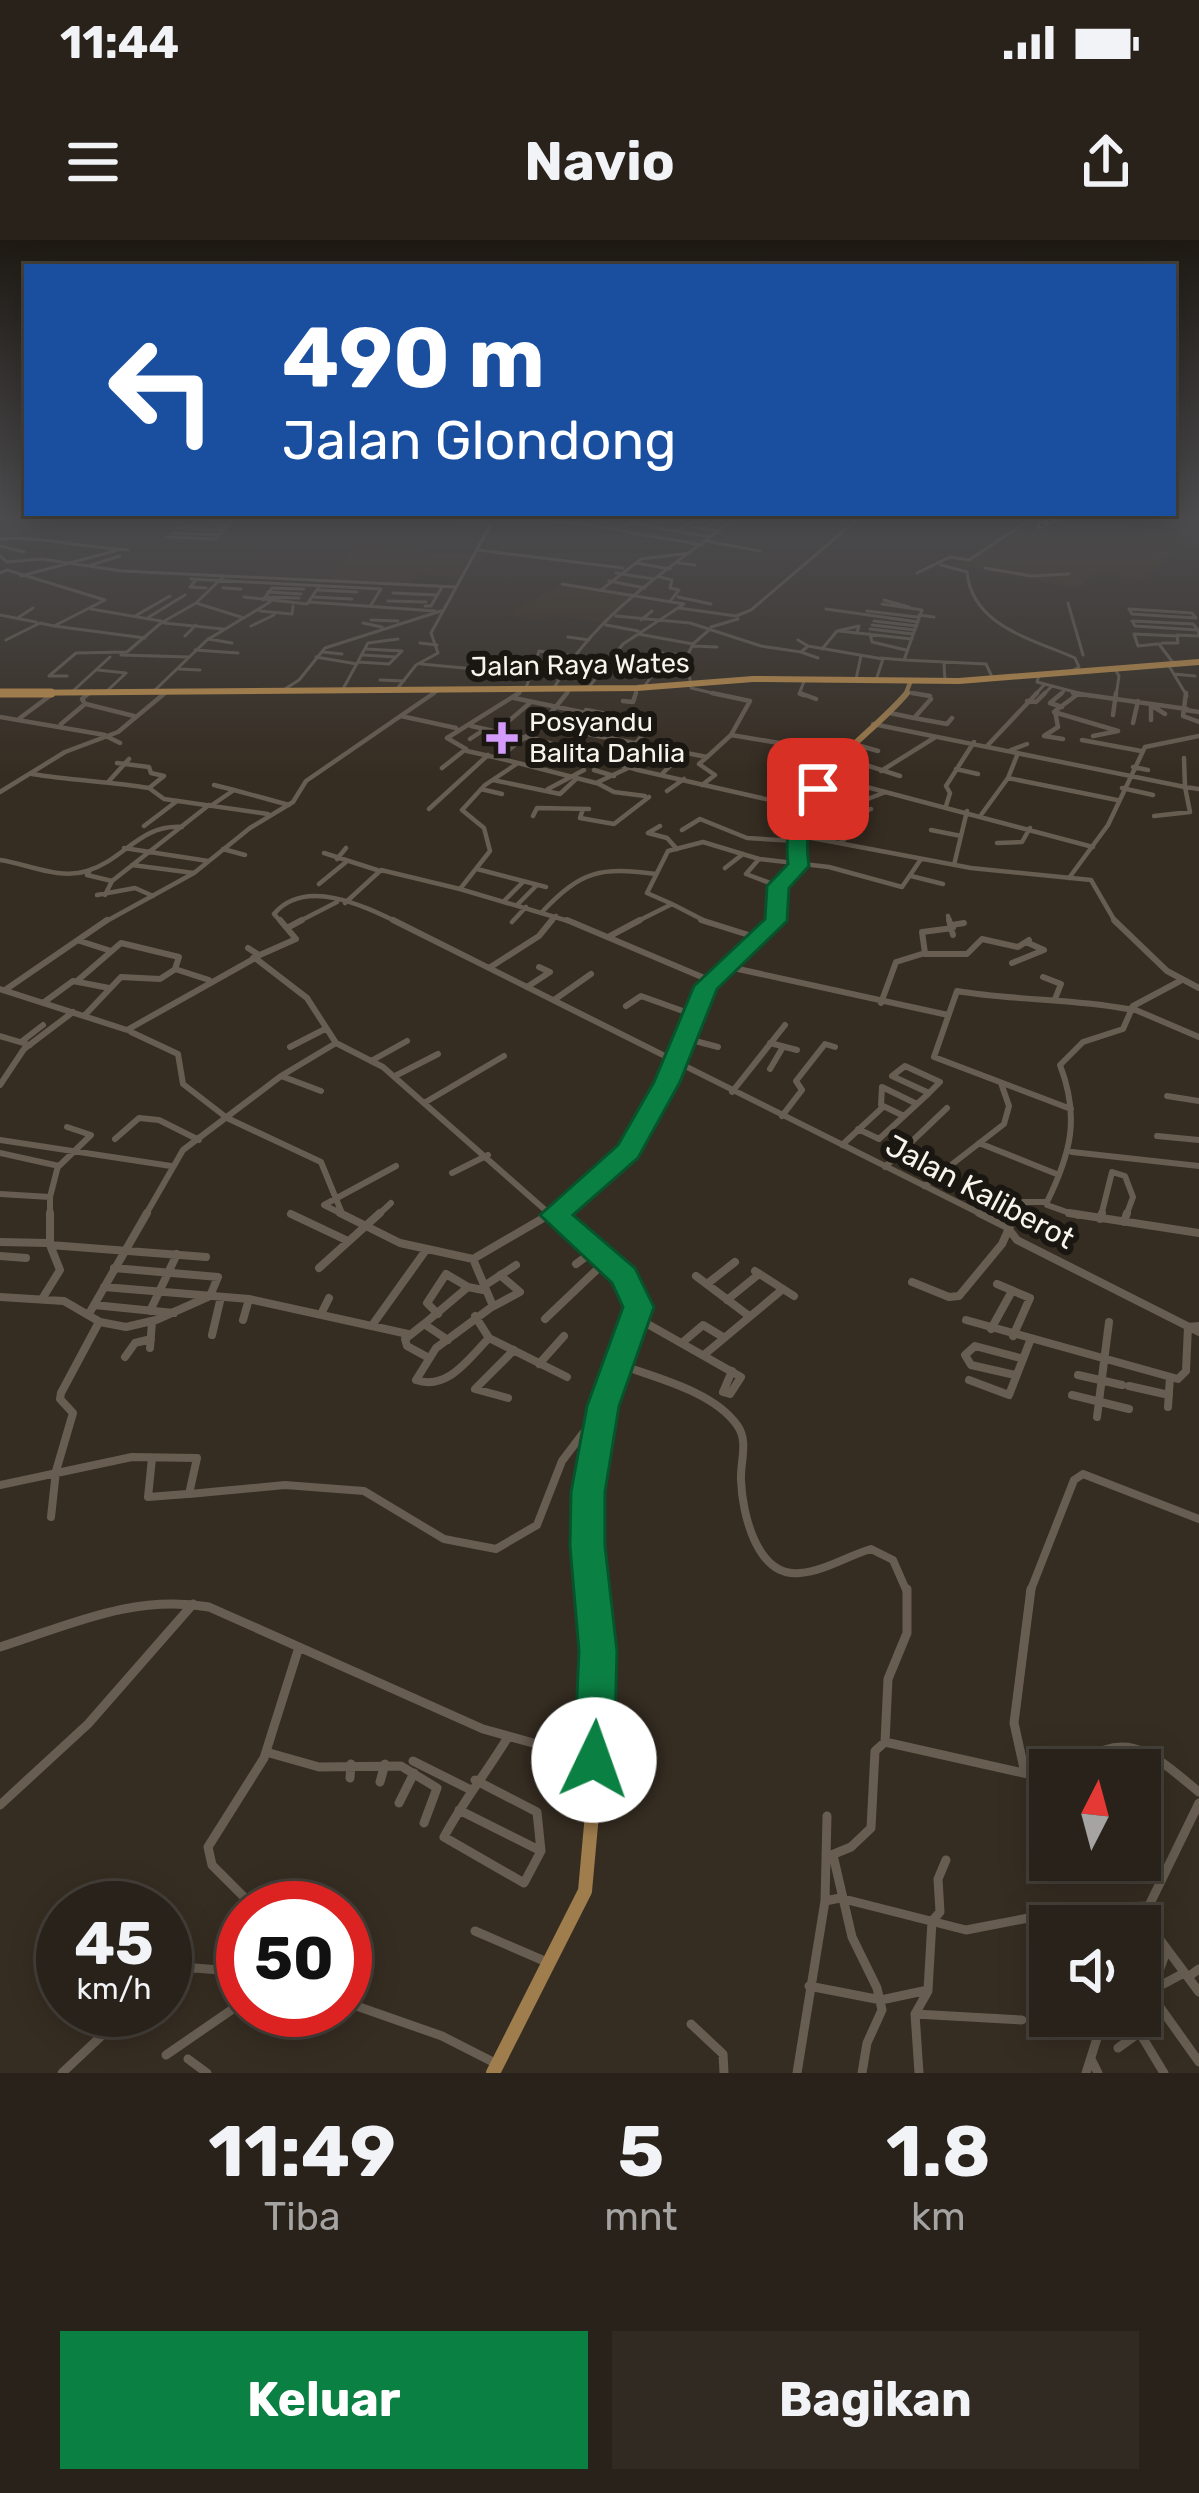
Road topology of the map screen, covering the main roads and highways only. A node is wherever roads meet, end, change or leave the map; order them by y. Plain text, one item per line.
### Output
1 (1199, 663) edge
2 (910, 680) junction
3 (0, 693) edge
4 (495, 2068) edge

1 - 2 highway, Jalan Raya Wates
2 - 3 highway, Jalan Raya Wates
2 - 4 main road

